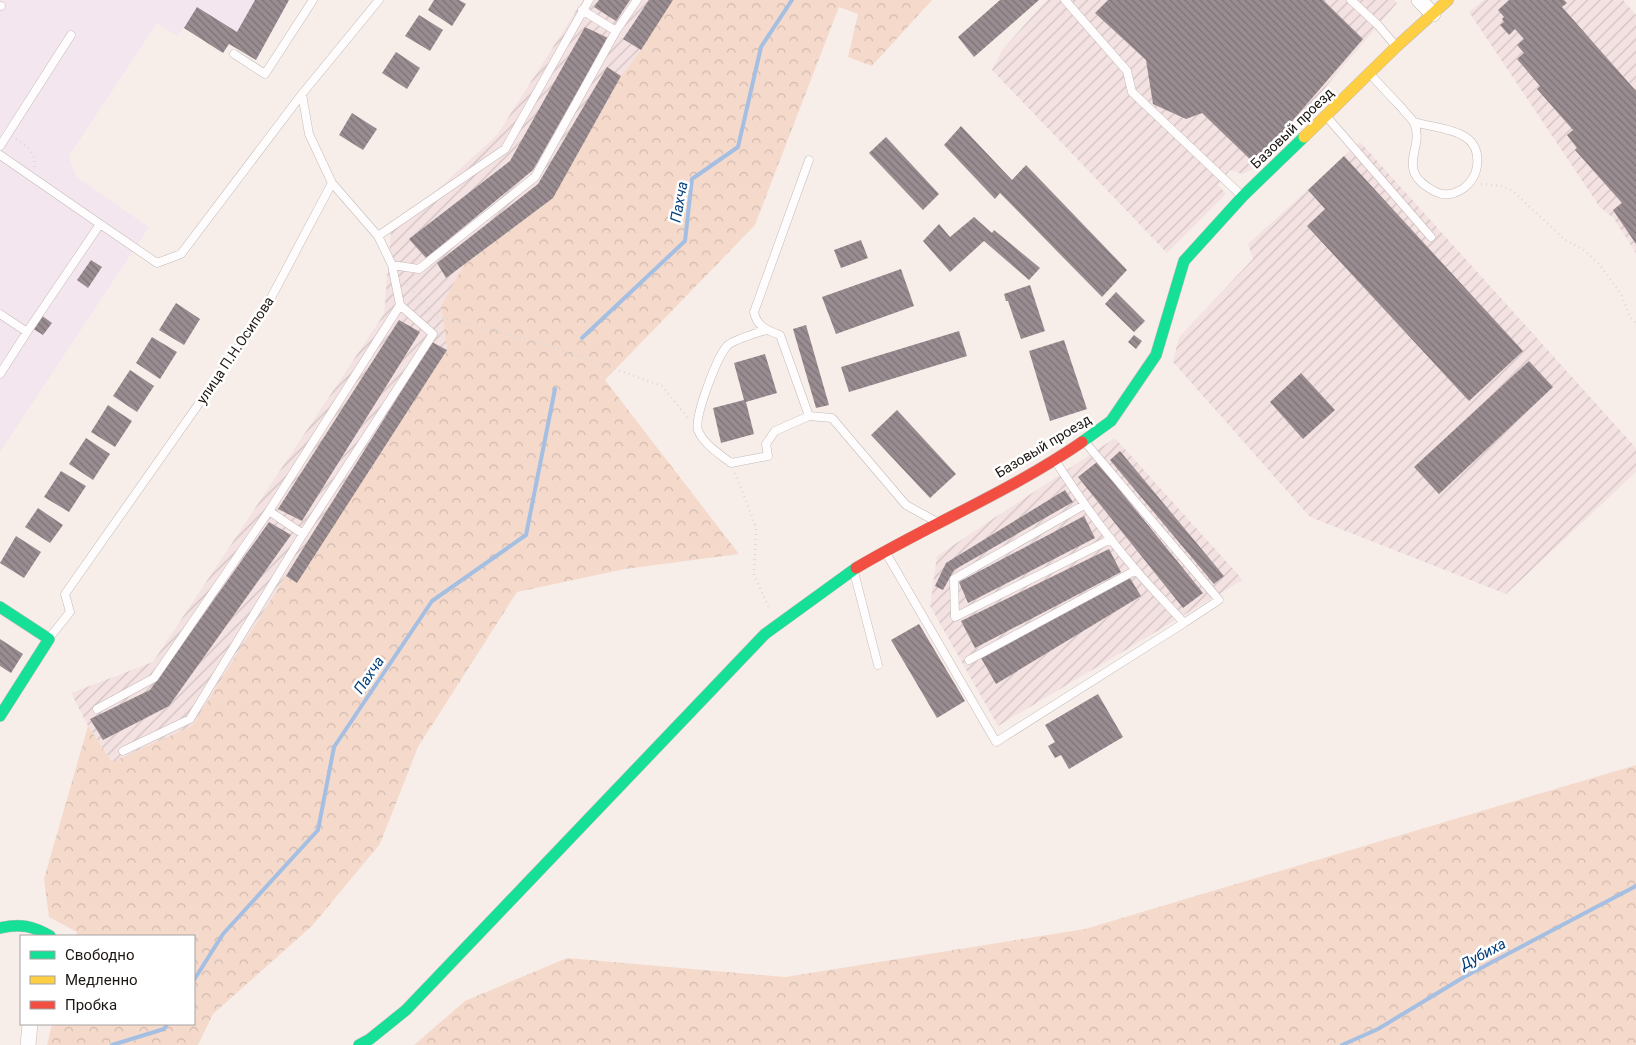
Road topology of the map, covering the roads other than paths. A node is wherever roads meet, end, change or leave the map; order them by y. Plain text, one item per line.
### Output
1 (313, 0) edge
2 (379, 0) edge
3 (588, 0) edge
4 (636, 0) edge
5 (1065, 0) edge
6 (1352, 0) edge
7 (1419, 0) edge
8 (1448, 0) edge
9 (582, 10) junction
10 (1433, 14) junction
11 (616, 31) junction
12 (71, 35) dead end
13 (1396, 47) junction
14 (234, 54) dead end
15 (1369, 73) junction
16 (302, 94) junction
17 (1326, 115) junction
18 (1414, 122) junction
19 (0, 146) edge
20 (0, 154) edge
21 (809, 160) dead end
22 (332, 183) junction
23 (1243, 196) junction
24 (100, 224) junction
25 (378, 236) junction
26 (1431, 237) dead end
27 (392, 265) junction
28 (400, 305) junction
29 (0, 314) edge
30 (766, 330) junction
31 (27, 332) junction
32 (0, 374) edge
33 (809, 416) junction
34 (1084, 441) junction
35 (1055, 460) junction
36 (1084, 505) junction
37 (269, 511) junction
38 (940, 523) junction
39 (303, 534) junction
40 (1111, 540) junction
41 (885, 551) junction
42 (853, 570) junction
43 (1136, 570) junction
44 (0, 607) edge
45 (1184, 622) junction
46 (49, 639) junction
47 (969, 660) dead end
48 (878, 665) dead end
49 (97, 710) dead end
50 (0, 716) edge
51 (123, 751) dead end
52 (0, 928) edge
53 (48, 935) edge
54 (30, 1025) edge
55 (28, 1045) edge
56 (359, 1045) edge

1 - 14 lane
2 - 16 lane
3 - 9 lane
4 - 11 lane
5 - 23 lane
6 - 13 lane
7 - 10 street
8 - 10 street, Базовый проезд
9 - 11 lane
9 - 25 lane
10 - 13 street, Базовый проезд
11 - 27 lane
12 - 19 lane
13 - 15 street, Базовый проезд
15 - 17 street, Базовый проезд
15 - 18 lane
16 - 22 lane
16 - 24 lane
17 - 23 street, Базовый проезд
17 - 26 lane
18 - 18 lane
20 - 24 lane
21 - 30 lane
22 - 25 lane
22 - 46 lane, улица П.Н.Осипова
23 - 34 street, Базовый проезд
24 - 31 lane
25 - 27 lane
27 - 28 lane
28 - 37 lane
28 - 39 lane
29 - 31 lane
30 - 33 lane
30 - 33 lane
31 - 32 lane
33 - 38 lane
34 - 35 street, Базовый проезд
34 - 45 lane
35 - 36 lane
35 - 38 street, Базовый проезд
36 - 40 lane
36 - 40 lane
37 - 39 lane
37 - 49 lane
38 - 41 street, Базовый проезд
39 - 51 lane
40 - 43 lane
41 - 42 street, Базовый проезд
41 - 45 lane
42 - 48 lane
42 - 56 street, Базовый проезд
43 - 45 lane
43 - 47 lane
44 - 46 street
46 - 50 street
52 - 53 street
54 - 55 street

